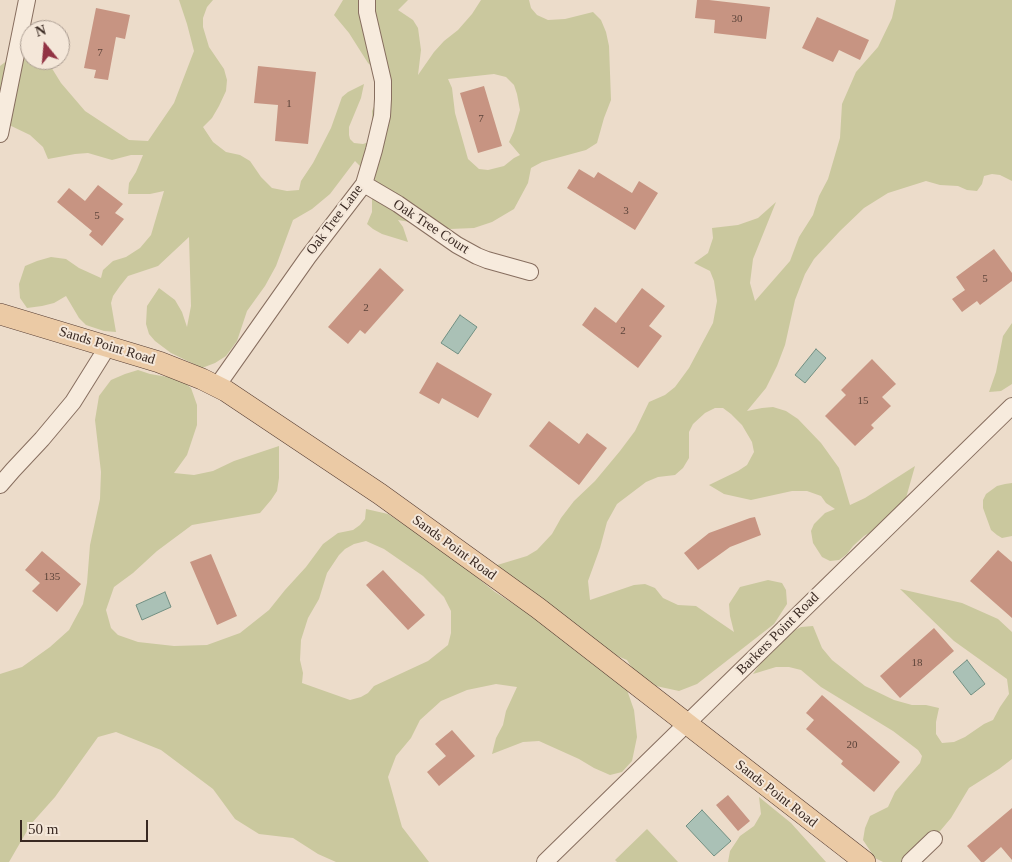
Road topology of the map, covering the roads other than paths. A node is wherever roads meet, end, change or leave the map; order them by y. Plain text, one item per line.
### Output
1 (27, 0) edge
2 (367, 0) edge
3 (0, 134) edge
4 (364, 184) junction
5 (530, 272) dead end
6 (0, 314) edge
7 (108, 346) junction
8 (217, 386) junction
9 (1012, 406) edge
10 (0, 486) edge
11 (686, 724) junction
12 (934, 839) dead end
13 (545, 862) edge
14 (865, 862) edge
15 (910, 862) edge

1 - 3 street
2 - 4 street, Oak Tree Lane
4 - 5 street, Oak Tree Court
4 - 8 street, Oak Tree Lane
6 - 7 main road, Sands Point Road
7 - 8 main road, Sands Point Road
7 - 10 street
8 - 11 main road, Sands Point Road
9 - 11 street, Barkers Point Road
11 - 13 street, Barkers Point Road
11 - 14 main road, Sands Point Road
12 - 15 street

